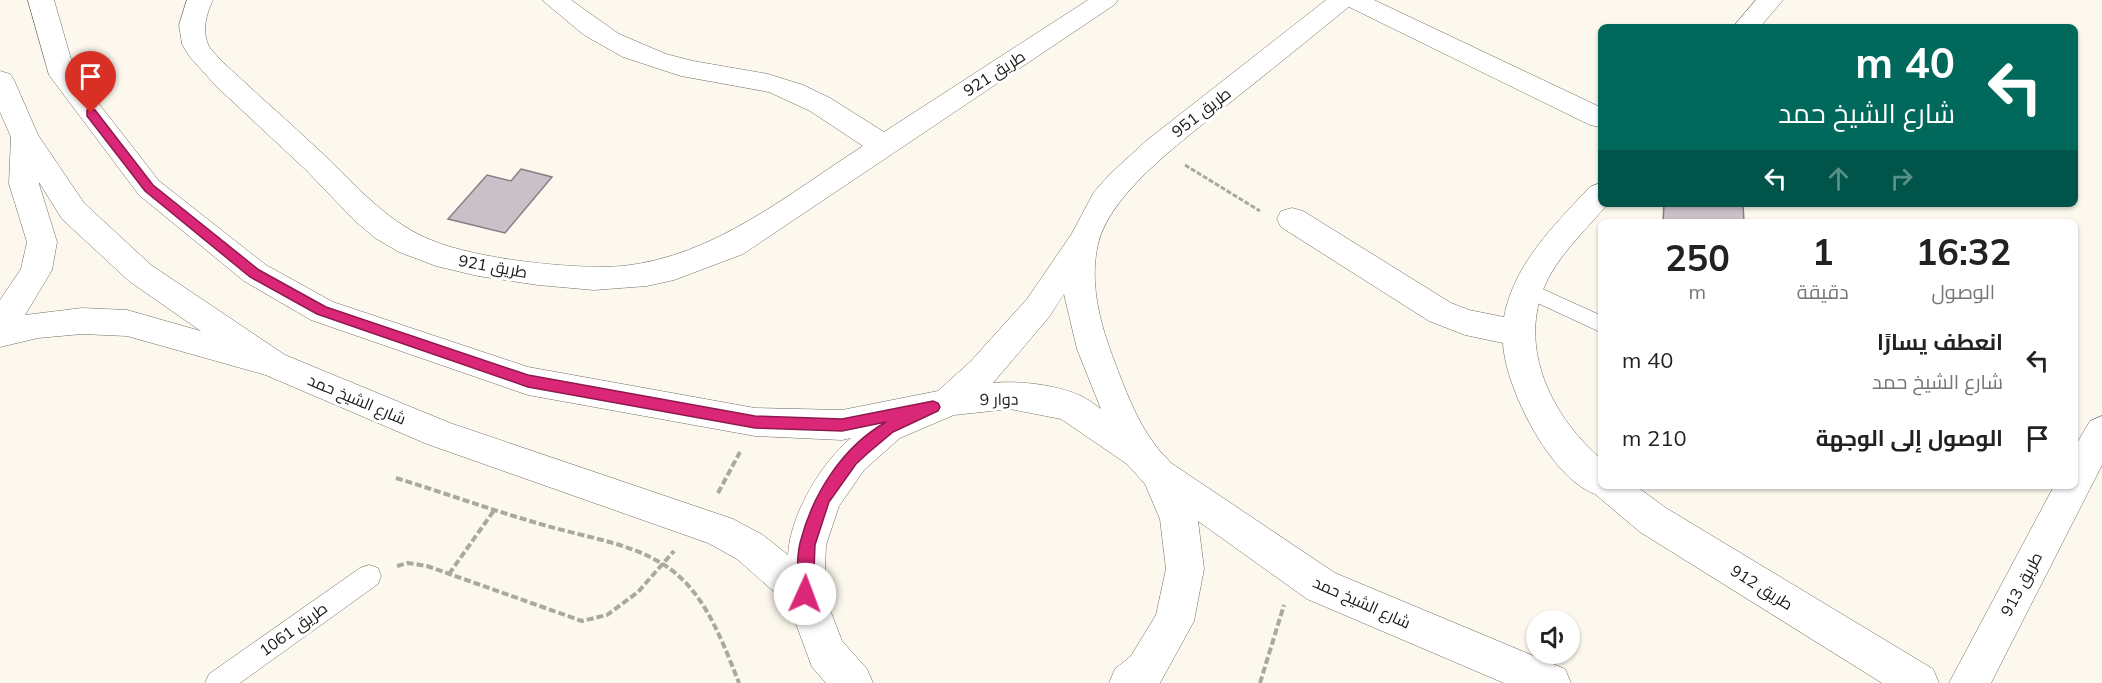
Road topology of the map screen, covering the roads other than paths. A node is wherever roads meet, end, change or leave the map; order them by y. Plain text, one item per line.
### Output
1 (41, 0) edge
2 (200, 0) edge
3 (555, 0) edge
4 (1105, 0) edge
5 (1342, 0) edge
6 (1354, 0) edge
7 (1762, 2) edge
8 (1748, 24) edge
9 (0, 83) edge
10 (1598, 117) edge
11 (25, 137) junction
12 (883, 145) junction
13 (1598, 196) edge
14 (1292, 219) road end
15 (1083, 242) junction
16 (1527, 290) junction
17 (0, 322) edge
18 (1598, 323) edge
19 (1518, 333) junction
20 (0, 334) edge
21 (273, 364) junction
22 (941, 404) junction
23 (2102, 431) edge
24 (1149, 463) junction
25 (2078, 477) edge
26 (1598, 478) edge
27 (1613, 489) edge
28 (2072, 489) edge
29 (369, 576) road end
30 (805, 594) junction
31 (218, 683) edge
32 (853, 683) edge
33 (1129, 683) edge
34 (1551, 683) edge
35 (1919, 683) edge
36 (1969, 683) edge

1 - 22 street
2 - 12 street, طريق 921
3 - 12 street
4 - 12 street, طريق 921
5 - 15 street, طريق 951
6 - 10 street
7 - 8 street
9 - 11 street, شارع الشيخ حمد
11 - 17 street
11 - 21 street, شارع الشيخ حمد
13 - 16 street
14 - 19 street
15 - 22 street, طريق 951
15 - 24 street, طريق 951
16 - 18 lane
16 - 19 street
19 - 26 street
20 - 21 street
21 - 30 street, شارع الشيخ حمد
22 - 24 street, دوار 9
22 - 30 street, دوار 9
23 - 25 street, طريق 913
24 - 33 street
24 - 34 street, شارع الشيخ حمد
27 - 35 street, طريق 912
28 - 36 street, طريق 913
29 - 31 lane, طريق 1061
30 - 32 street, دوار 9

